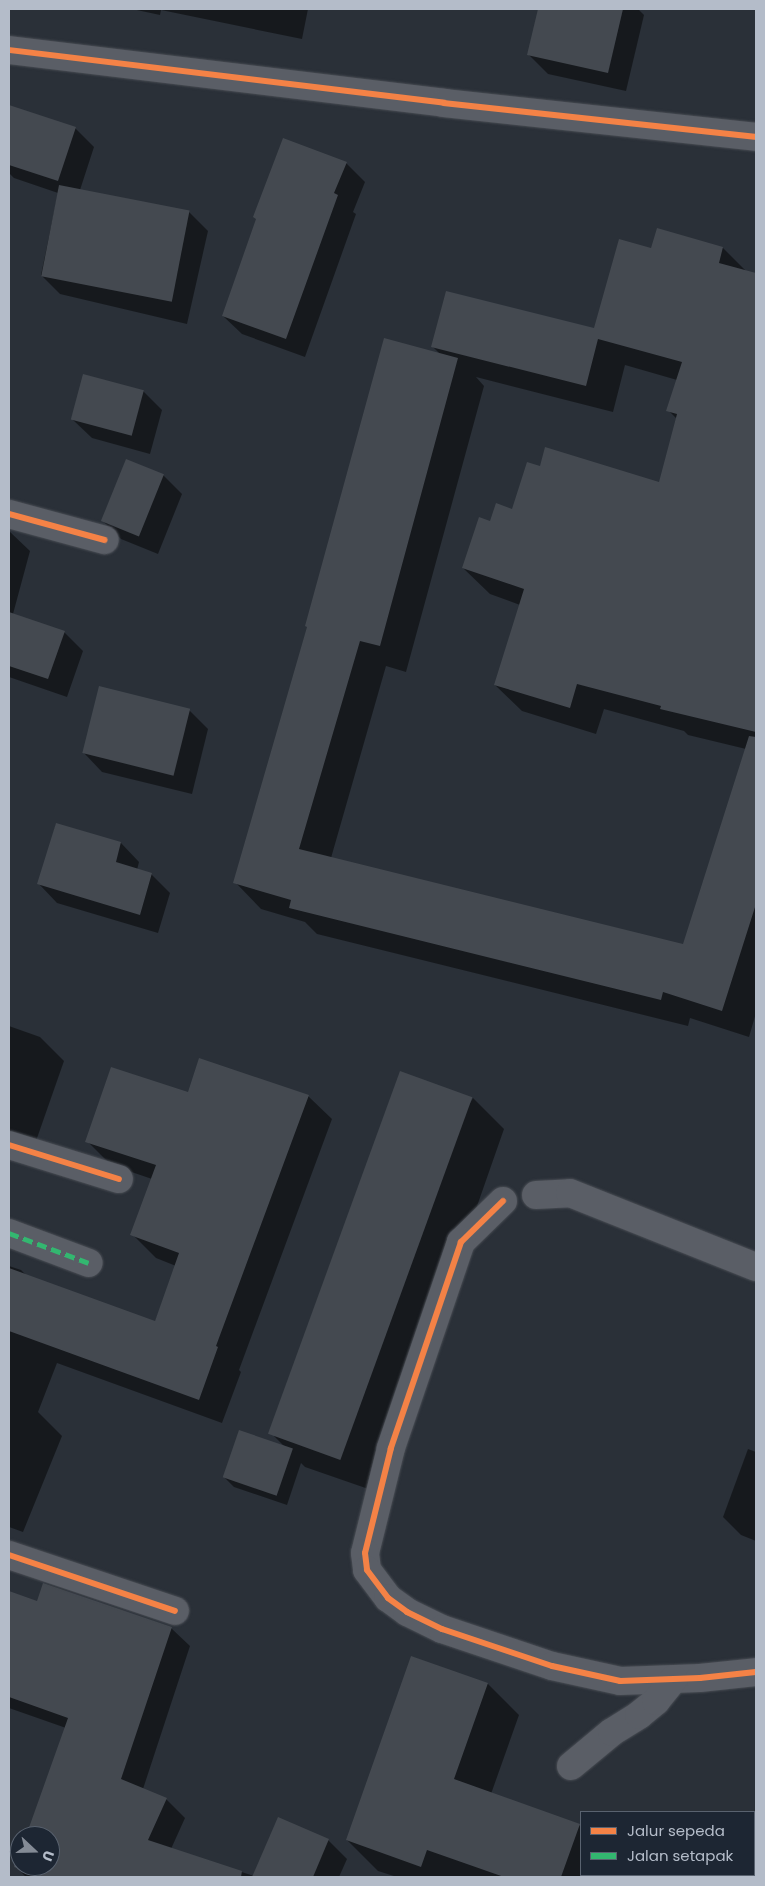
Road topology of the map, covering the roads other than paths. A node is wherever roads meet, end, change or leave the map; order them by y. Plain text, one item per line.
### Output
1 (10, 53) edge
2 (756, 137) edge
3 (9, 514) edge
4 (105, 540) dead end
5 (9, 1145) edge
6 (119, 1179) dead end
7 (536, 1195) dead end
8 (503, 1202) dead end
9 (9, 1233) edge
10 (89, 1263) dead end
11 (756, 1267) edge
12 (9, 1555) edge
13 (175, 1611) dead end
14 (756, 1672) edge
15 (674, 1679) junction
16 (572, 1766) dead end

1 - 2 street
3 - 4 street
5 - 6 street
7 - 11 street
8 - 15 street
9 - 10 street
12 - 13 street
14 - 15 street
15 - 16 street

